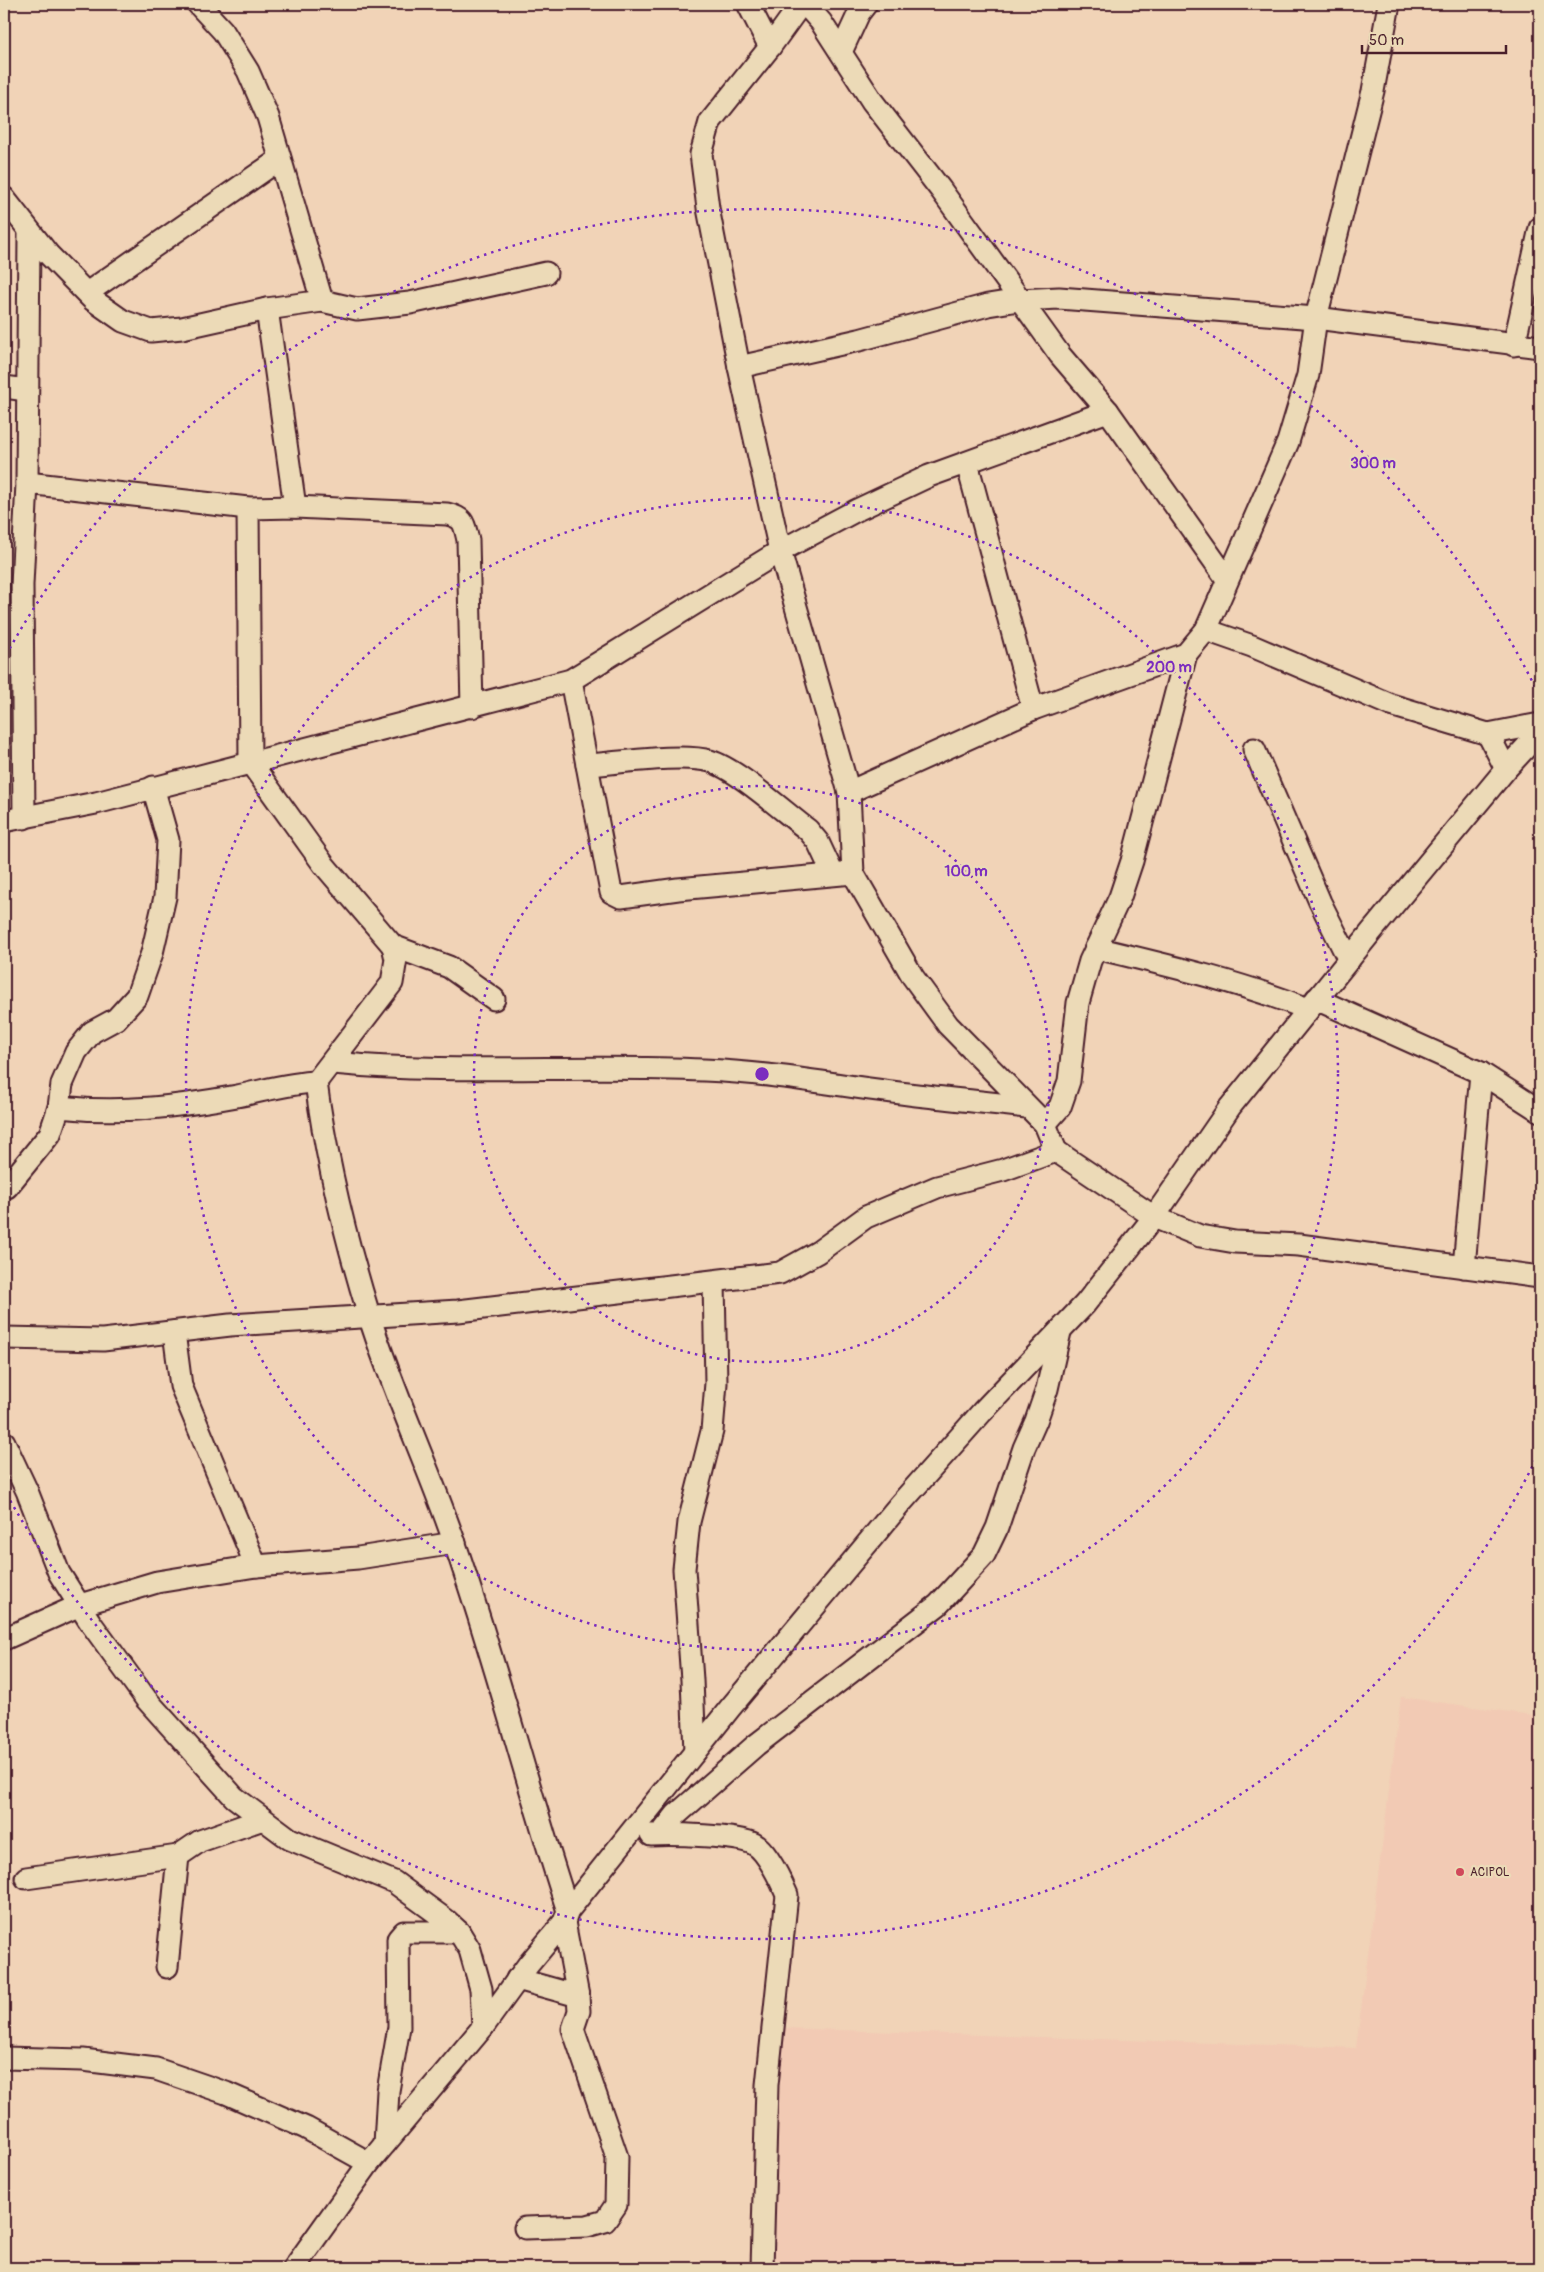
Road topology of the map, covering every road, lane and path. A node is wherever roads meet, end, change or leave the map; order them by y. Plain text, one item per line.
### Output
1 (198, 4) edge
2 (748, 4) edge
3 (803, 4) edge
4 (866, 4) edge
5 (1388, 4) edge
6 (770, 47) junction
7 (841, 52) junction
8 (280, 159) junction
9 (4, 198) edge
10 (1540, 228) edge
11 (29, 233) junction
12 (546, 273) dead end
13 (87, 293) junction
14 (1019, 300) junction
15 (322, 301) junction
16 (267, 309) junction
17 (1316, 318) junction
18 (1514, 345) junction
19 (1540, 347) edge
20 (739, 367) junction
21 (4, 387) edge
22 (27, 390) junction
23 (1108, 411) junction
24 (967, 463) junction
25 (27, 483) junction
26 (295, 507) junction
27 (248, 508) junction
28 (780, 551) junction
29 (1227, 579) junction
30 (1206, 630) junction
31 (1186, 654) junction
32 (571, 680) junction
33 (472, 707) junction
34 (1033, 709) junction
35 (1540, 724) edge
36 (1540, 732) edge
37 (1488, 734) junction
38 (1254, 749) dead end
39 (250, 762) junction
40 (587, 765) junction
41 (1506, 769) junction
42 (153, 787) junction
43 (849, 792) junction
44 (14, 820) edge
45 (843, 873) junction
46 (392, 946) junction
47 (1096, 948) junction
48 (1349, 960) junction
49 (494, 999) dead end
50 (1312, 1004) junction
51 (333, 1062) junction
52 (1481, 1072) junction
53 (316, 1082) junction
54 (59, 1107) junction
55 (1027, 1107) junction
56 (1540, 1110) edge
57 (1046, 1124) junction
58 (1056, 1151) junction
59 (7, 1187) dead end
60 (1154, 1217) junction
61 (1464, 1267) junction
62 (1540, 1277) edge
63 (714, 1282) junction
64 (370, 1316) junction
65 (1060, 1330) junction
66 (174, 1332) junction
67 (4, 1338) edge
68 (4, 1442) edge
69 (455, 1543) junction
70 (256, 1566) junction
71 (80, 1606) junction
72 (4, 1639) edge
73 (694, 1752) junction
74 (263, 1819) junction
75 (661, 1834) junction
76 (626, 1837) junction
77 (178, 1856) junction
78 (26, 1878) dead end
79 (566, 1917) junction
80 (459, 1932) junction
81 (167, 1966) dead end
82 (517, 1979) junction
83 (578, 1996) junction
84 (483, 2027) junction
85 (4, 2058) edge
86 (385, 2144) junction
87 (369, 2164) junction
88 (525, 2228) dead end
89 (294, 2268) edge
90 (762, 2268) edge

1 - 8 street
2 - 6 street
3 - 6 street
3 - 7 street
4 - 7 street
5 - 17 street
6 - 20 street
7 - 14 street
8 - 13 street
8 - 15 street
9 - 11 street
10 - 18 street
11 - 13 street
11 - 22 street
12 - 15 street
13 - 16 street
14 - 17 street
14 - 20 street
14 - 23 street
15 - 16 street
16 - 26 street
17 - 18 street
17 - 29 street
18 - 19 street
20 - 28 street
21 - 22 street
22 - 25 street
23 - 24 street
23 - 29 street
24 - 28 street
24 - 34 street
25 - 27 street
25 - 44 street
26 - 27 street
26 - 33 street
27 - 39 street
28 - 32 street
28 - 43 street
29 - 30 street
30 - 31 street
30 - 37 street
31 - 34 street
31 - 47 street
32 - 33 street
32 - 40 street
33 - 39 street
34 - 43 street
35 - 37 street
36 - 41 street
37 - 41 street
38 - 48 street
39 - 42 street
39 - 46 street
40 - 45 street
40 - 45 street
41 - 48 street
42 - 44 street
42 - 54 street
43 - 45 street
45 - 55 street
46 - 49 street
46 - 51 street
47 - 50 street
47 - 57 street
48 - 50 street
50 - 52 street
50 - 60 street
51 - 53 street
51 - 55 street
52 - 56 street
52 - 61 street
53 - 54 street
53 - 64 street
54 - 59 street
55 - 57 street
57 - 58 street
58 - 60 street
58 - 63 street
60 - 61 street
60 - 65 street
61 - 62 street
63 - 64 street
63 - 73 street
64 - 66 street
64 - 69 street
65 - 73 street
65 - 75 street
66 - 67 street
66 - 70 street
68 - 71 street
69 - 70 street
69 - 79 street
70 - 71 street
71 - 72 street
71 - 74 street
73 - 76 street
74 - 77 street
74 - 80 street
75 - 76 street
75 - 90 street
76 - 79 street
77 - 78 street
77 - 81 street
79 - 82 street
79 - 83 street
80 - 84 street
80 - 86 street
82 - 83 street
82 - 84 street
83 - 88 street
84 - 86 street
85 - 87 street
86 - 87 street
87 - 89 street

